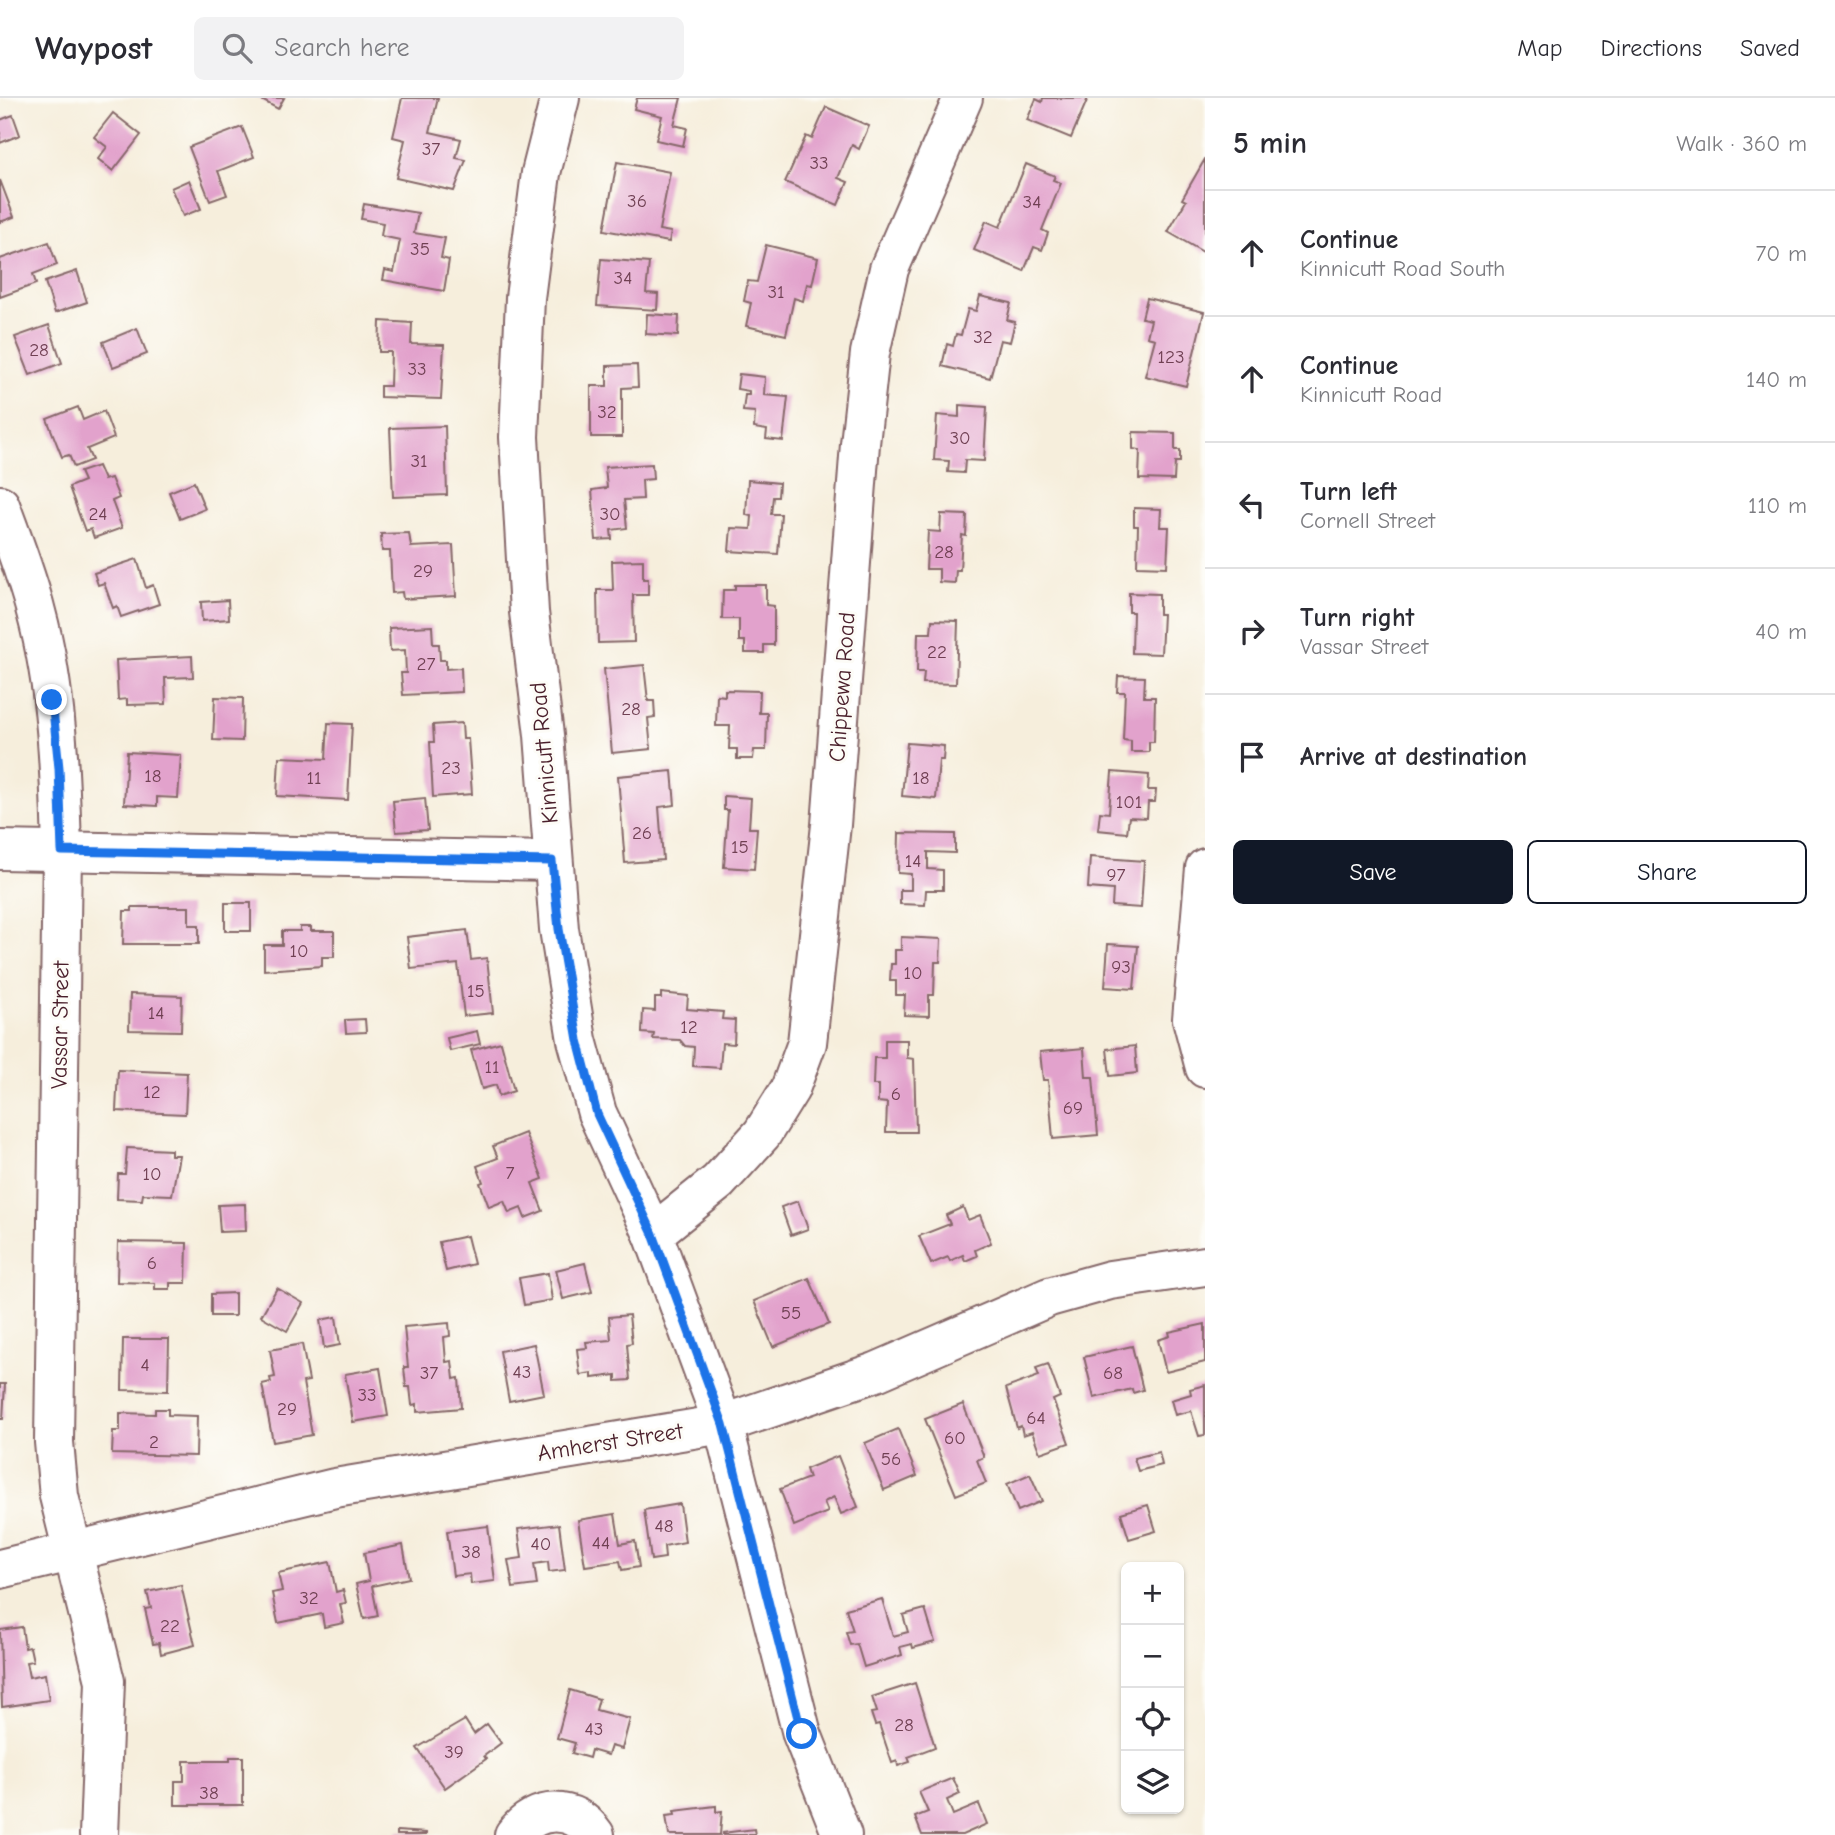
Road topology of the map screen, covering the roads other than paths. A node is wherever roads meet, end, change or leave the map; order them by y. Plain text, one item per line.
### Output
1 (560, 98) edge
2 (963, 98) edge
3 (0, 505) edge
4 (0, 850) edge
5 (62, 851) junction
6 (552, 861) junction
7 (1205, 868) edge
8 (1205, 1068) edge
9 (653, 1234) junction
10 (1205, 1266) edge
11 (723, 1424) junction
12 (71, 1550) junction
13 (0, 1569) edge
14 (99, 1835) edge
15 (514, 1835) edge
16 (595, 1835) edge
17 (842, 1835) edge

1 - 6 street, Kinnicutt Road
2 - 9 street, Chippewa Road
3 - 5 street, Vassar Street
4 - 5 street
5 - 6 street
5 - 12 street, Vassar Street
6 - 9 street, Kinnicutt Road
7 - 8 street
9 - 11 street, Kinnicutt Road
10 - 11 street, Amherst Street
11 - 12 street, Amherst Street
11 - 17 street, Kinnicutt Road
12 - 13 street, Amherst Street
12 - 14 street, Vassar Street
15 - 16 street

